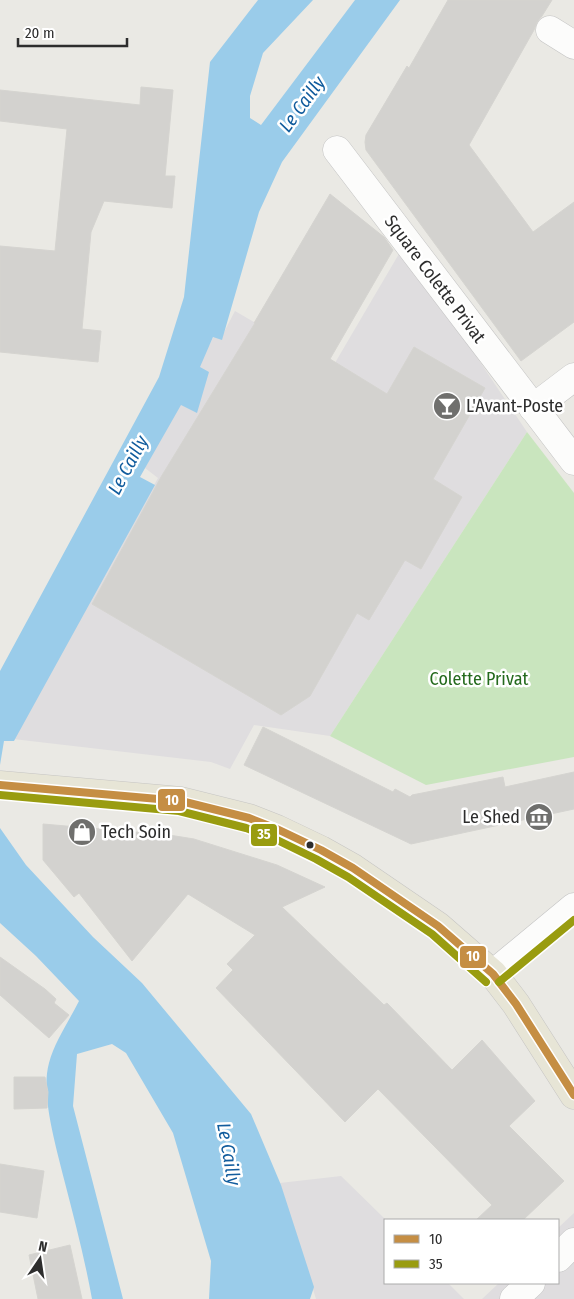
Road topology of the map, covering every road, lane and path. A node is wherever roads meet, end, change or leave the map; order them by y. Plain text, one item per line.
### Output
1 (550, 30) dead end
2 (574, 45) edge
3 (337, 150) dead end
4 (574, 377) edge
5 (533, 408) junction
6 (574, 461) edge
7 (0, 785) edge
8 (574, 907) edge
9 (493, 974) junction
10 (574, 1095) edge
11 (574, 1242) edge
12 (559, 1257) edge
13 (530, 1284) edge
14 (514, 1299) edge

1 - 2 street
3 - 5 street, Square Colette Privat
4 - 5 street
5 - 6 street, Square Colette Privat
7 - 9 main road
8 - 9 street
9 - 10 main road
11 - 12 street
13 - 14 street

